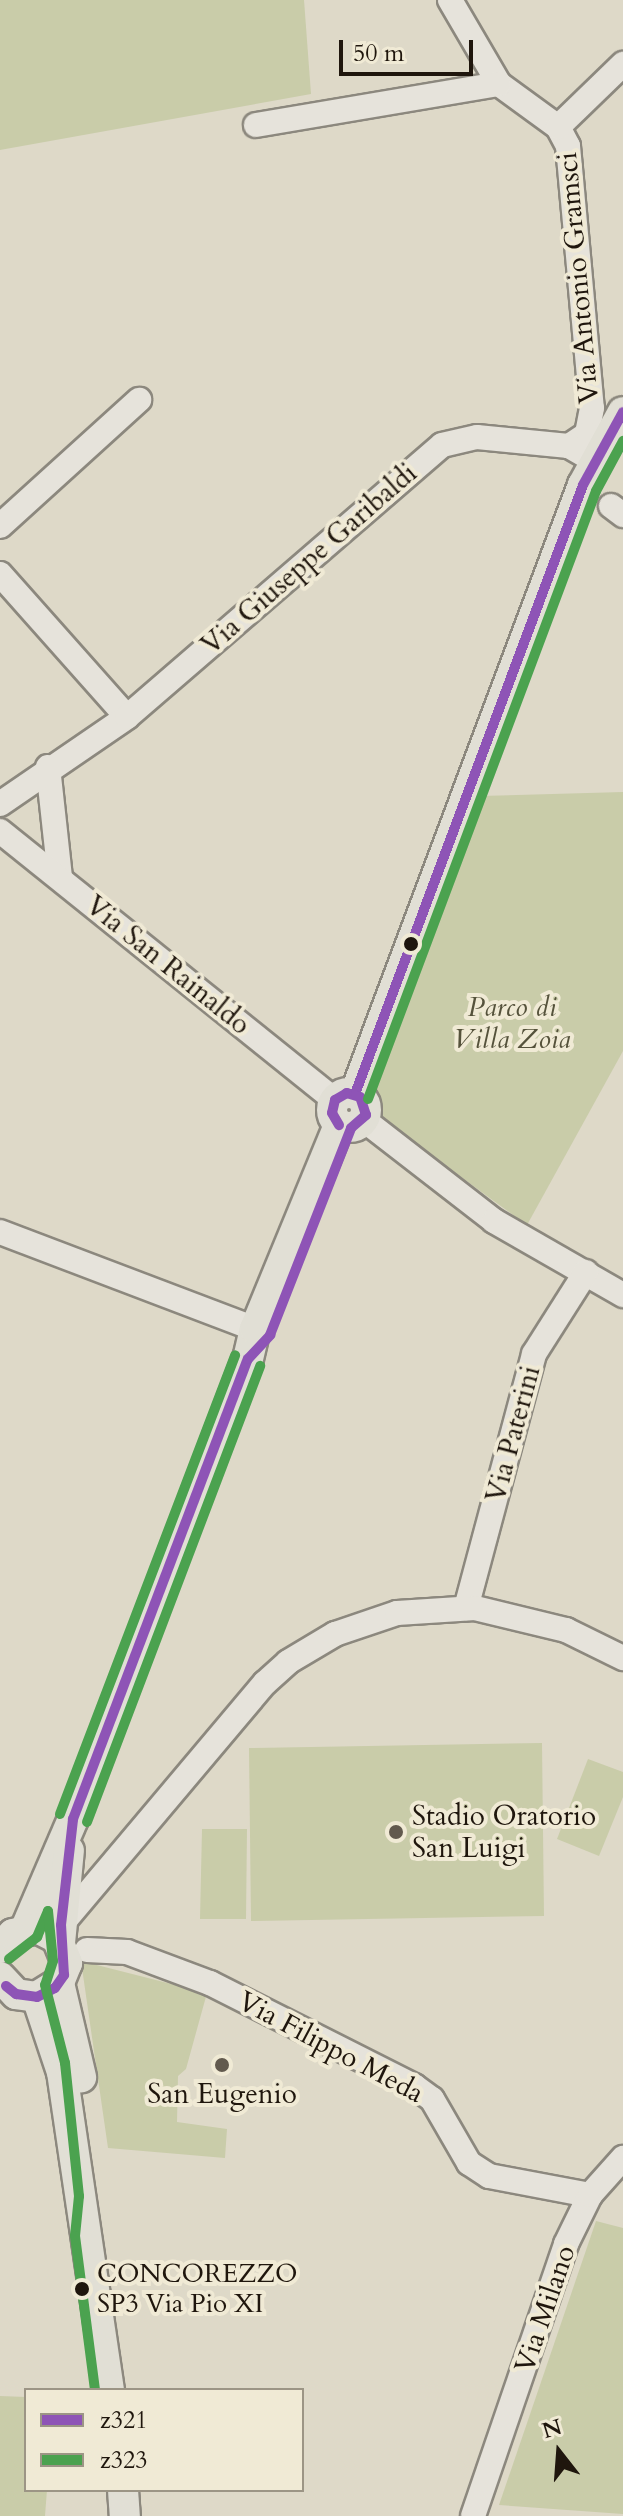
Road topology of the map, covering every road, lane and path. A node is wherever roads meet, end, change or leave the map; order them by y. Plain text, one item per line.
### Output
1 (450, 0) edge
2 (623, 64) edge
3 (499, 84) junction
4 (256, 125) dead end
5 (558, 127) junction
6 (139, 400) dead end
7 (623, 412) edge
8 (582, 453) junction
9 (0, 526) edge
10 (0, 574) edge
11 (127, 717) junction
12 (48, 767) junction
13 (0, 804) edge
14 (0, 831) edge
15 (60, 878) junction
16 (349, 1113) junction
17 (0, 1232) edge
18 (586, 1272) junction
19 (623, 1295) edge
20 (255, 1329) junction
21 (248, 1359) junction
22 (466, 1608) junction
23 (623, 1658) edge
24 (73, 1819) junction
25 (26, 1928) junction
26 (69, 1940) junction
27 (0, 1948) edge
28 (2, 1983) edge
29 (48, 1990) junction
30 (623, 2158) edge
31 (590, 2195) junction
32 (109, 2388) edge
33 (473, 2516) edge

1 - 3 street
2 - 5 street
3 - 4 street
3 - 5 street, Via Antonio Gramsci
5 - 8 street, Via Antonio Gramsci
6 - 9 street
7 - 8 main road
8 - 11 street, Via Giuseppe Garibaldi
8 - 16 main road
10 - 11 street
11 - 12 street, Via Giuseppe Garibaldi
12 - 13 street, Via Giuseppe Garibaldi
12 - 15 street
14 - 15 street, Via San Rainaldo
15 - 16 street, Via San Rainaldo
16 - 18 street, Via San Rainaldo
16 - 20 main road
16 - 21 main road
17 - 20 street
18 - 19 street, Via San Rainaldo
18 - 22 street, Via Paterini
20 - 21 main road
21 - 24 main road
22 - 23 street
22 - 26 street
24 - 25 main road
24 - 26 main road
25 - 26 main road
25 - 27 main road
26 - 29 main road
26 - 31 street, Via Filippo Meda
28 - 29 main road
29 - 32 main road
30 - 31 street, Via Milano
31 - 33 street, Via Milano

